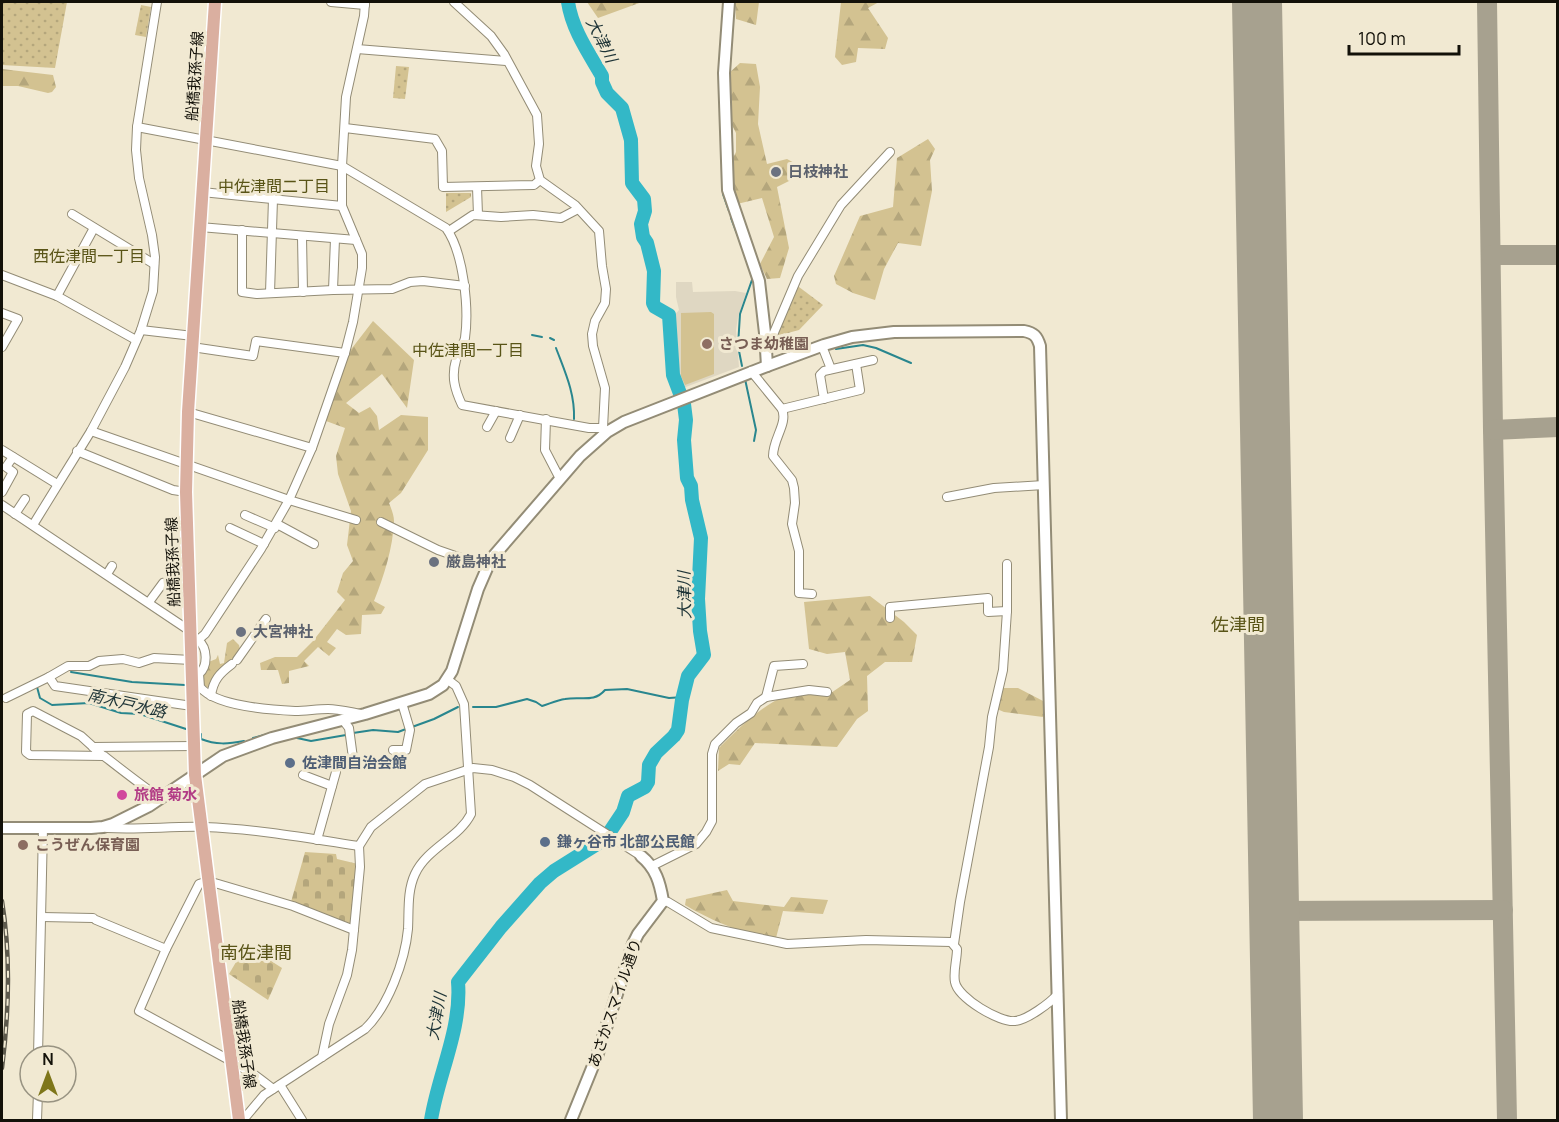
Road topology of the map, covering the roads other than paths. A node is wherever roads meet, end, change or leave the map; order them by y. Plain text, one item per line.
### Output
1 (157, 2) edge
2 (215, 2) edge
3 (331, 2) edge
4 (454, 2) edge
5 (729, 2) edge
6 (365, 3) edge
7 (357, 49) junction
8 (506, 61) junction
9 (136, 127) junction
10 (345, 128) junction
11 (206, 139) junction
12 (890, 152) dead end
13 (342, 166) junction
14 (540, 180) junction
15 (477, 187) junction
16 (202, 192) junction
17 (273, 199) junction
18 (342, 206) junction
19 (579, 209) junction
20 (72, 214) dead end
21 (478, 215) junction
22 (200, 227) junction
23 (94, 228) junction
24 (242, 230) junction
25 (449, 231) junction
26 (270, 233) junction
27 (302, 237) junction
28 (335, 239) junction
29 (356, 240) junction
30 (154, 264) junction
31 (2, 275) edge
32 (465, 285) junction
33 (357, 289) junction
34 (333, 290) junction
35 (303, 292) junction
36 (270, 293) junction
37 (57, 296) junction
38 (2, 314) edge
39 (141, 330) junction
40 (136, 340) junction
41 (193, 342) junction
42 (822, 346) junction
43 (2, 347) edge
44 (345, 353) junction
45 (765, 353) junction
46 (873, 360) dead end
47 (856, 364) junction
48 (766, 366) junction
49 (831, 369) junction
50 (751, 371) junction
51 (824, 399) junction
52 (782, 409) junction
53 (496, 411) junction
54 (188, 412) junction
55 (520, 415) junction
56 (546, 419) junction
57 (487, 428) dead end
58 (605, 430) junction
59 (91, 431) junction
60 (510, 438) dead end
61 (312, 448) junction
62 (2, 450) edge
63 (77, 452) junction
64 (13, 457) junction
65 (186, 464) junction
66 (560, 477) junction
67 (57, 484) junction
68 (1044, 485) junction
69 (2, 492) edge
70 (186, 492) junction
71 (947, 497) dead end
72 (25, 499) dead end
73 (289, 500) junction
74 (2, 505) edge
75 (15, 514) junction
76 (245, 515) dead end
77 (356, 520) dead end
78 (381, 522) dead end
79 (33, 525) junction
80 (276, 526) junction
81 (230, 528) dead end
82 (264, 544) junction
83 (314, 544) dead end
84 (1007, 564) dead end
85 (112, 566) dead end
86 (487, 567) junction
87 (107, 574) junction
88 (189, 594) junction
89 (812, 594) dead end
90 (149, 602) junction
91 (1007, 611) junction
92 (890, 618) dead end
93 (266, 619) dead end
94 (193, 637) junction
95 (191, 660) junction
96 (803, 664) dead end
97 (49, 677) junction
98 (448, 680) junction
99 (826, 692) dead end
100 (211, 696) junction
101 (766, 697) junction
102 (6, 698) dead end
103 (402, 703) junction
104 (192, 706) junction
105 (365, 714) junction
106 (343, 720) junction
107 (194, 746) junction
108 (93, 747) junction
109 (393, 750) dead end
110 (104, 756) junction
111 (352, 758) dead end
112 (468, 771) junction
113 (336, 772) dead end
114 (195, 775) junction
115 (303, 775) dead end
116 (332, 786) junction
117 (160, 798) junction
118 (103, 827) junction
119 (201, 827) junction
120 (2, 828) edge
121 (43, 828) junction
122 (317, 840) junction
123 (359, 846) junction
124 (641, 856) joint
125 (652, 866) junction
126 (208, 882) junction
127 (663, 901) junction
128 (42, 917) junction
129 (354, 930) junction
130 (954, 944) junction
131 (166, 950) junction
132 (1058, 994) junction
133 (39, 1044) edge
134 (322, 1057) junction
135 (232, 1063) junction
136 (277, 1087) junction
137 (38, 1104) edge
138 (37, 1120) edge
139 (239, 1120) edge
140 (302, 1120) edge
141 (571, 1120) edge
142 (1062, 1120) edge

1 - 9 street
2 - 11 main road, 船橋我孫子線
3 - 6 street
4 - 8 street
5 - 45 street
6 - 7 street
7 - 8 street
7 - 10 street
8 - 14 street
9 - 11 street
9 - 30 street
10 - 13 street
10 - 15 street
11 - 13 street
11 - 16 main road, 船橋我孫子線
12 - 45 street
13 - 18 street
13 - 25 street
14 - 15 street
14 - 19 street
15 - 21 street
16 - 17 street
16 - 22 main road, 船橋我孫子線
17 - 18 street
17 - 26 street
18 - 29 street
19 - 21 street
19 - 58 street
20 - 23 street
21 - 25 street
22 - 24 street
22 - 41 main road, 船橋我孫子線
23 - 30 street
23 - 37 street
24 - 26 street
24 - 36 street
25 - 32 street
26 - 27 street
26 - 36 street
27 - 28 street
27 - 35 street
28 - 29 street
28 - 34 street
29 - 33 street
30 - 39 street
31 - 37 street
32 - 33 street
32 - 53 street
33 - 34 street
33 - 44 street
34 - 35 street
35 - 36 street
37 - 40 street
38 - 43 street
39 - 40 street
39 - 41 street
40 - 59 street
41 - 44 street
41 - 54 main road, 船橋我孫子線
42 - 48 street
42 - 49 street
42 - 68 street
44 - 61 street
45 - 48 street
46 - 47 street
47 - 49 street
47 - 51 street
48 - 50 street
49 - 51 street
50 - 52 street
50 - 58 street
51 - 52 street
52 - 89 street
53 - 55 street
53 - 57 street
54 - 61 street
54 - 65 main road, 船橋我孫子線
55 - 56 street
55 - 60 street
56 - 58 street
56 - 66 street
58 - 66 street
59 - 63 street
59 - 65 street
61 - 73 street
62 - 64 street
63 - 67 street
63 - 70 street
64 - 67 street
64 - 69 street
65 - 70 main road, 船橋我孫子線
65 - 73 street
66 - 86 street
67 - 79 street
68 - 71 street
68 - 132 street
70 - 88 main road, 船橋我孫子線
72 - 75 street
73 - 77 street
73 - 80 street
74 - 75 street
75 - 79 street
76 - 80 street
78 - 86 street
79 - 87 street
80 - 82 street
80 - 83 street
81 - 82 street
82 - 94 street
84 - 91 street
85 - 87 street
86 - 98 street
87 - 90 street
88 - 90 street
88 - 94 main road, 船橋我孫子線
90 - 94 street
91 - 92 street
91 - 130 street
93 - 100 street
94 - 95 main road, 船橋我孫子線
94 - 100 street
95 - 97 street
95 - 104 main road, 船橋我孫子線
96 - 101 street
97 - 102 street
97 - 104 street
98 - 103 street
98 - 112 street
99 - 101 street
100 - 105 street
101 - 125 street
103 - 105 street
103 - 109 street
104 - 107 main road, 船橋我孫子線
105 - 106 street
106 - 111 street
106 - 114 street
107 - 108 street
107 - 114 main road, 船橋我孫子線
108 - 110 street
108 - 110 street
110 - 117 street
112 - 123 street
112 - 124 street
112 - 134 street
113 - 116 street
114 - 117 street
114 - 119 main road, 船橋我孫子線
115 - 116 street
116 - 122 street
117 - 118 street
118 - 119 street
118 - 121 street
119 - 122 street
119 - 126 main road, 船橋我孫子線
120 - 121 street
121 - 128 street
122 - 123 street
123 - 129 street
124 - 125 street
125 - 127 street
126 - 129 street
126 - 131 street
126 - 135 main road, 船橋我孫子線
127 - 130 street
127 - 141 street, あさかスマイル通り
128 - 131 street
128 - 133 street
129 - 134 street
130 - 132 street
131 - 135 street
132 - 142 street
134 - 136 street
135 - 136 street
135 - 139 main road, 船橋我孫子線
136 - 139 street
136 - 140 street
137 - 138 street

